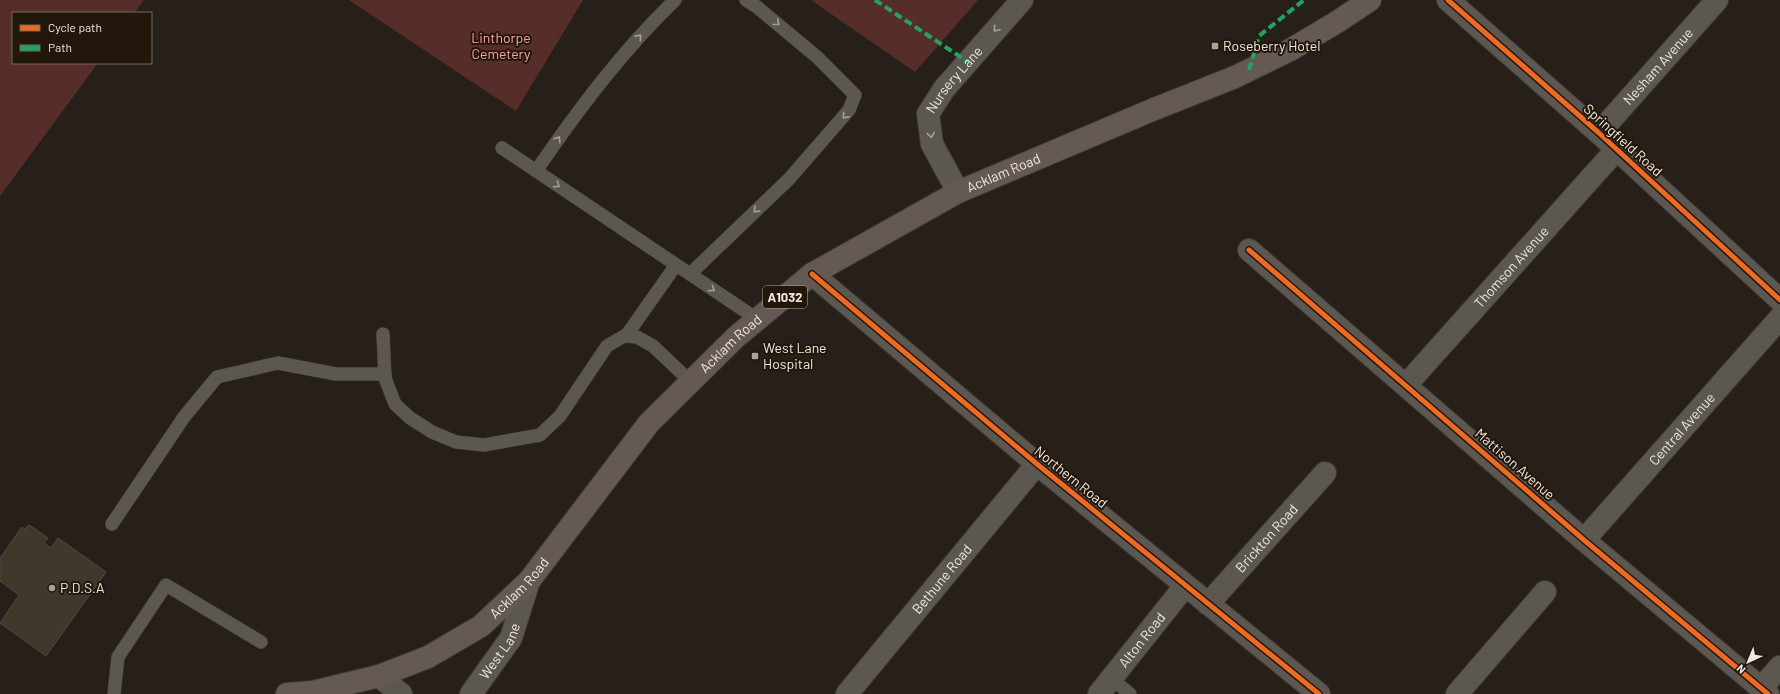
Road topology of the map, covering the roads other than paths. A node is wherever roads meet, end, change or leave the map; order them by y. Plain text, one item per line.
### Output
1 (675, 0) edge
2 (746, 0) edge
3 (1022, 0) edge
4 (1370, 0) edge
5 (1448, 0) edge
6 (1717, 0) edge
7 (1599, 133) junction
8 (502, 148) dead end
9 (1616, 150) junction
10 (536, 171) junction
11 (958, 192) junction
12 (1249, 250) dead end
13 (676, 265) junction
14 (690, 274) junction
15 (812, 274) junction
16 (1780, 300) edge
17 (1780, 318) edge
18 (757, 319) junction
19 (383, 334) dead end
20 (626, 336) junction
21 (385, 374) junction
22 (691, 382) junction
23 (1406, 385) junction
24 (1037, 464) junction
25 (1325, 473) dead end
26 (112, 524) dead end
27 (1584, 540) junction
28 (529, 581) junction
29 (1185, 586) junction
30 (1545, 592) dead end
31 (1208, 604) junction
32 (262, 642) dead end
33 (1780, 667) edge
34 (379, 676) junction
35 (1106, 686) edge
36 (1765, 691) edge
37 (313, 693) edge
38 (114, 694) edge
39 (287, 694) edge
40 (401, 694) edge
41 (471, 694) edge
42 (847, 694) edge
43 (1130, 694) edge
44 (1319, 694) edge
45 (1457, 694) edge

10 -> 1 lane
2 -> 14 lane
3 -> 11 street, Nursery Lane
4 - 11 main road, Acklam Road / A1032
5 - 7 street, Springfield Road
6 - 7 street, Nesham Avenue
7 - 9 street, Springfield Road
8 - 10 lane
9 - 16 street, Springfield Road
9 - 23 street, Thomson Avenue
10 -> 13 lane
11 - 15 main road, Acklam Road / A1032
12 - 23 street, Mattison Avenue
13 - 14 lane
13 - 20 lane
14 -> 18 lane
15 - 18 main road, Acklam Road / A1032
15 - 24 street, Northern Road
17 - 27 street, Central Avenue
18 - 22 main road, Acklam Road / A1032
19 - 21 lane
20 - 21 lane
20 - 22 lane
21 - 26 lane
22 - 28 main road, Acklam Road / A1032
23 - 27 street, Mattison Avenue
24 - 29 street, Northern Road
24 - 42 street, Bethune Road
25 - 31 street, Brickton Road
27 - 36 street, Mattison Avenue
28 - 34 main road, Acklam Road / A1032
28 - 41 street, West Lane
29 - 31 street, Northern Road
29 - 35 street, Alton Road
30 - 45 street
31 - 44 street, Northern Road
32 - 38 lane
33 - 36 street
34 - 37 main road, Acklam Road / A1032
34 - 40 street
35 - 43 lane
37 - 39 main road, Acklam Road / A1032

